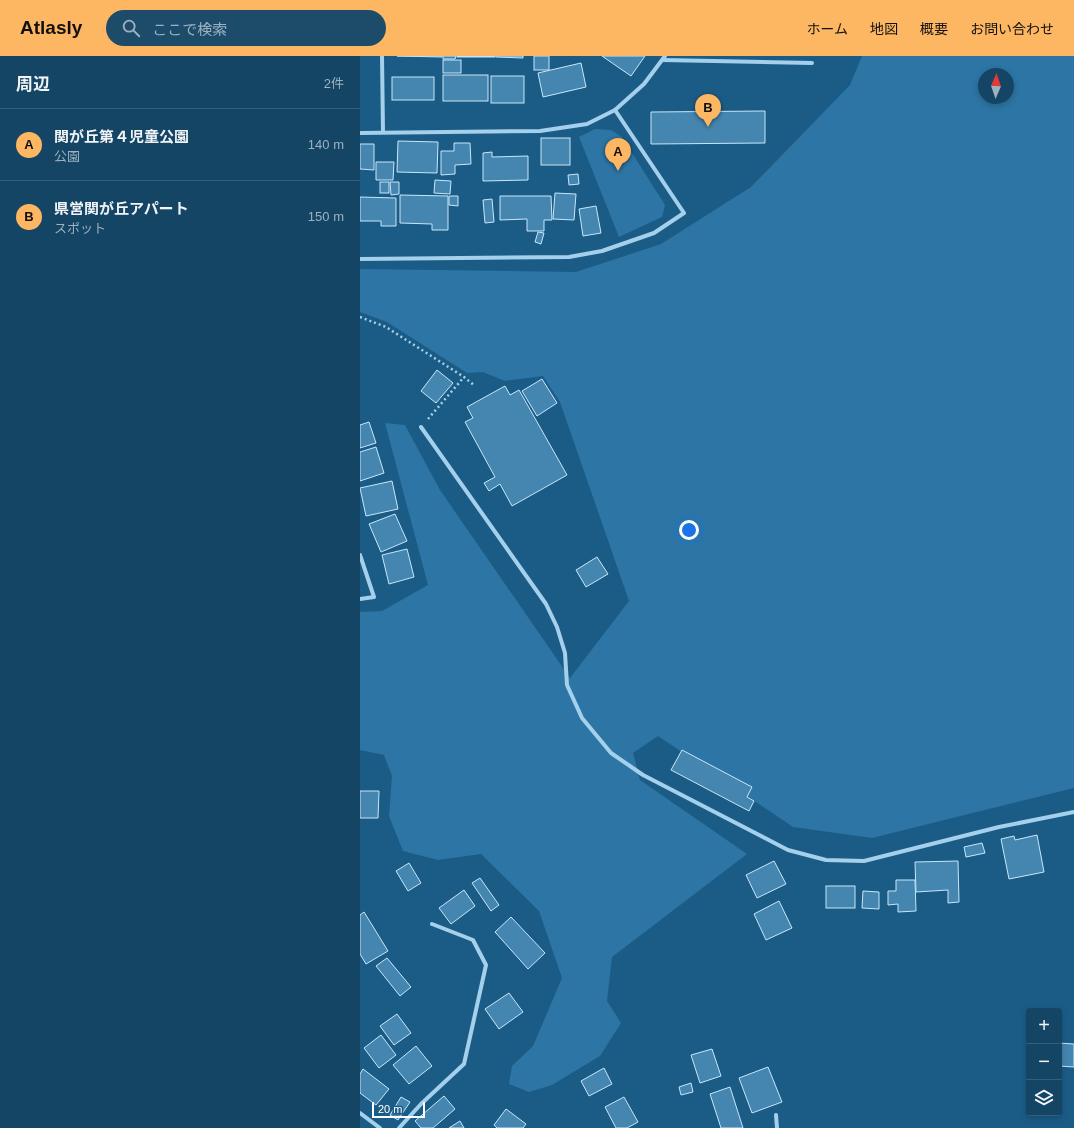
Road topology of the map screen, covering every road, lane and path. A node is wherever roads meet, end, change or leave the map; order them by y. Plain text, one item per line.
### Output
1 (382, 56) edge
2 (664, 58) edge
3 (812, 63) dead end
4 (615, 110) junction
5 (383, 132) junction
6 (360, 133) edge
7 (360, 259) edge
8 (360, 317) edge
9 (464, 377) junction
10 (475, 386) dead end
11 (421, 427) joint
12 (360, 555) edge
13 (360, 598) edge
14 (1074, 812) edge
15 (432, 924) dead end
16 (360, 1113) edge
17 (776, 1115) dead end
18 (380, 1128) edge
19 (399, 1128) edge
20 (777, 1128) edge

1 - 5 street
2 - 3 street
2 - 4 street
4 - 5 street
4 - 7 street
5 - 6 street
8 - 9 path
9 - 10 path
9 - 11 path
11 - 14 street
12 - 13 street
15 - 19 street
16 - 18 street
17 - 20 street

